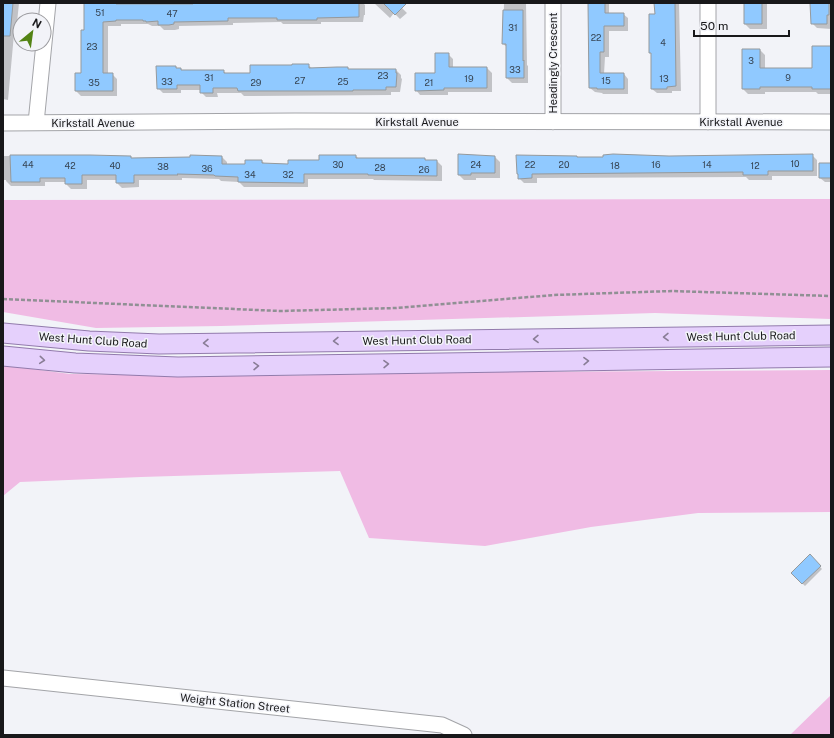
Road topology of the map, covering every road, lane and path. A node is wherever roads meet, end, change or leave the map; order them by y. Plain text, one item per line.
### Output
1 (48, 3) edge
2 (553, 3) edge
3 (708, 3) edge
4 (553, 122) junction
5 (708, 122) junction
6 (831, 122) edge
7 (3, 123) edge
8 (36, 123) junction
9 (831, 296) edge
10 (3, 298) edge
11 (3, 333) edge
12 (831, 335) edge
13 (3, 356) edge
14 (831, 357) edge
15 (3, 678) edge
16 (464, 735) edge

1 - 8 street
2 - 4 street, Headingly Crescent
3 - 5 street
4 - 5 street, Kirkstall Avenue
4 - 8 street, Kirkstall Avenue
5 - 6 street, Kirkstall Avenue
7 - 8 street, Kirkstall Avenue
9 - 10 path
12 -> 11 main road, West Hunt Club Road
13 -> 14 main road, West Hunt Club Road
15 - 16 street, Weight Station Street

